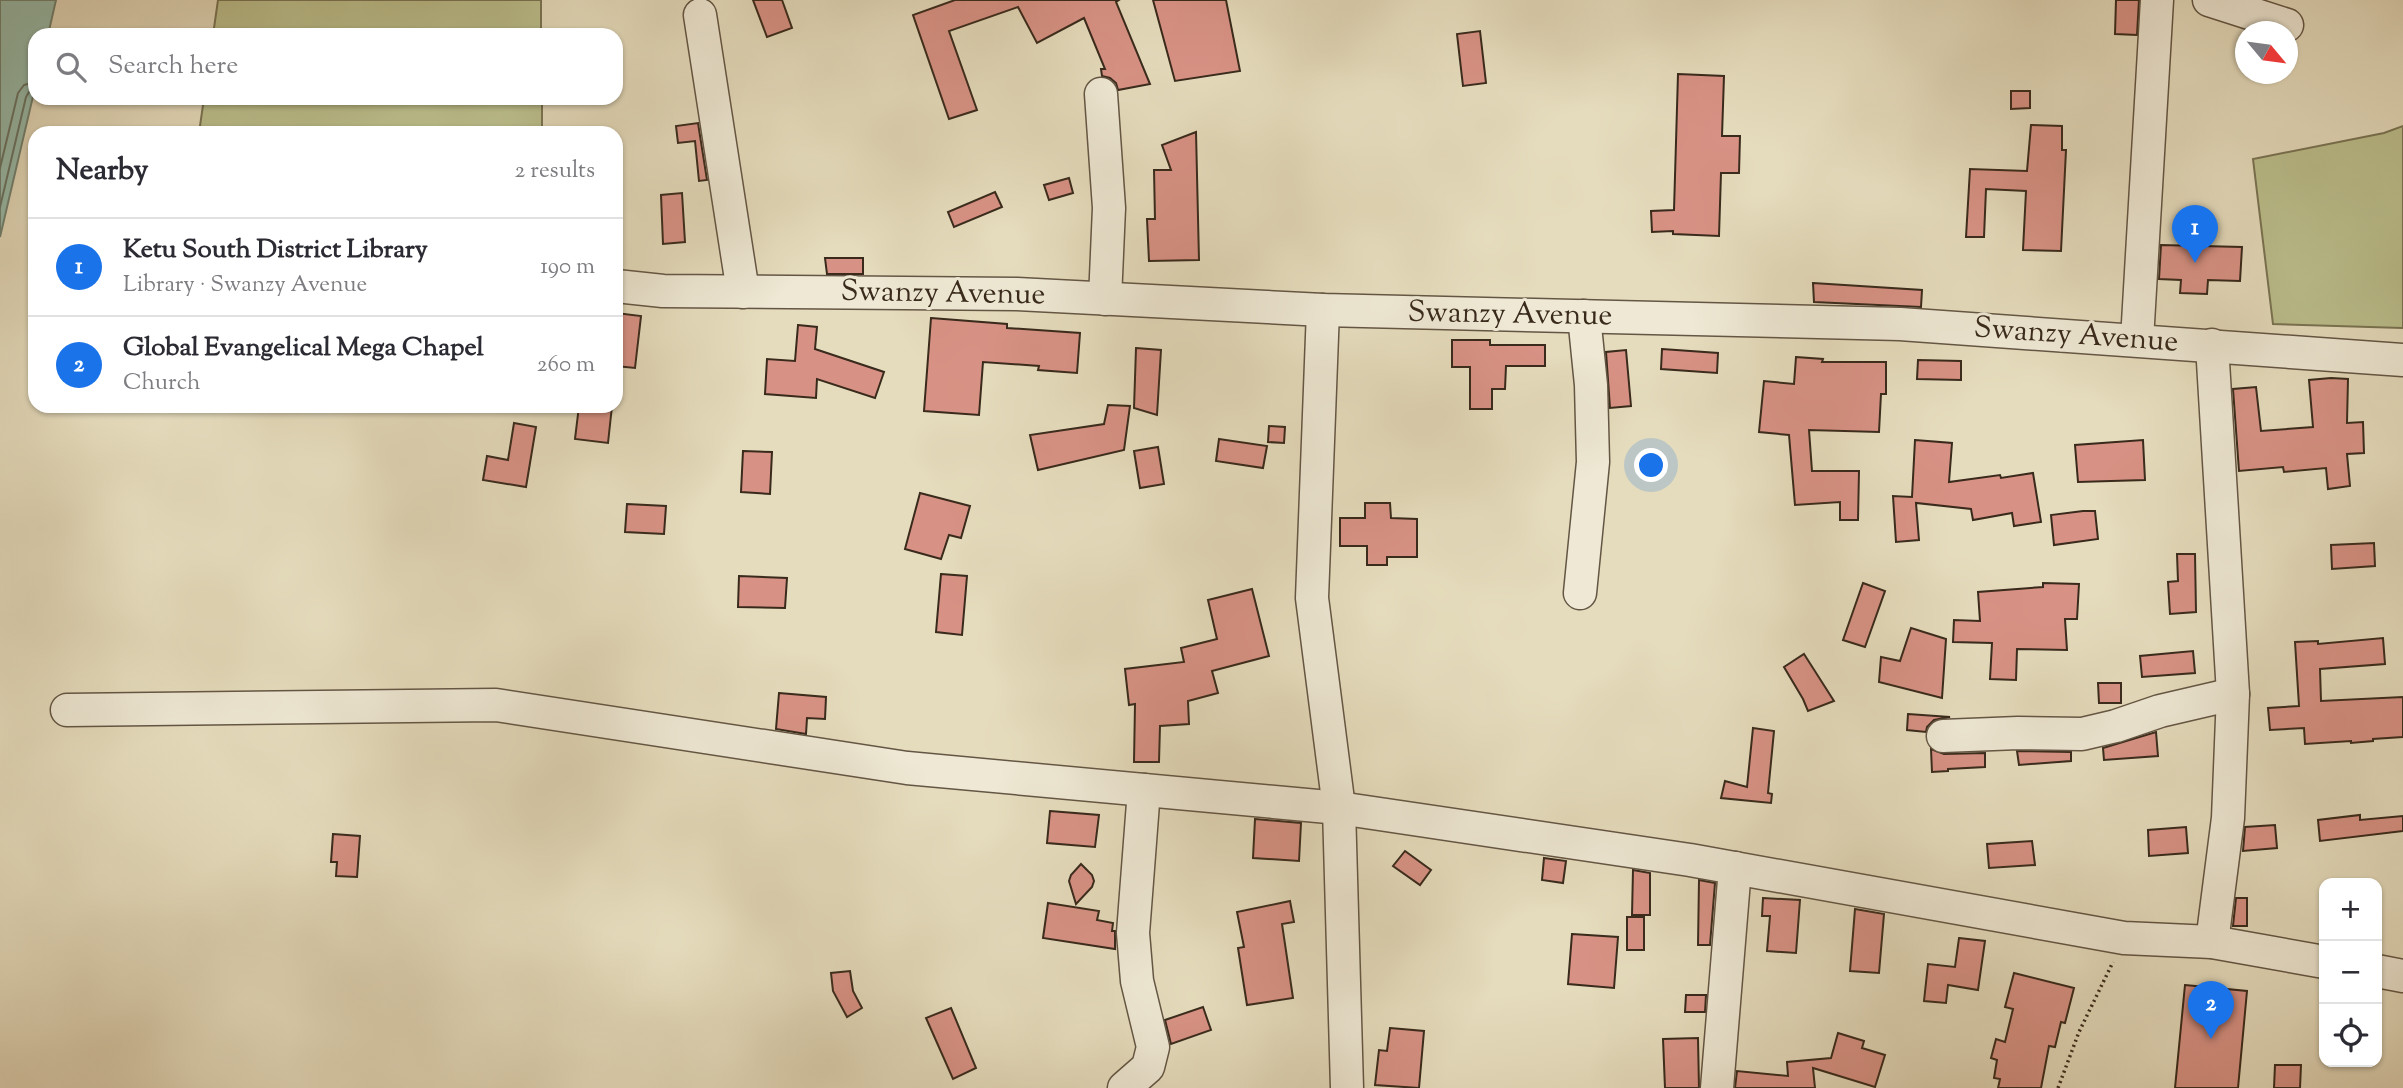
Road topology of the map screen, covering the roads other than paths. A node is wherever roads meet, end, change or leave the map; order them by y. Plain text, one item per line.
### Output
1 (2157, 0) edge
2 (2209, 0) edge
3 (700, 16) dead end
4 (2275, 21) edge
5 (1101, 94) dead end
6 (623, 287) edge
7 (743, 292) junction
8 (1105, 299) junction
9 (1323, 310) junction
10 (1584, 316) junction
11 (2137, 340) junction
12 (2212, 345) junction
13 (2403, 360) edge
14 (1580, 593) dead end
15 (2232, 694) junction
16 (67, 710) dead end
17 (1943, 736) dead end
18 (1144, 790) junction
19 (1339, 808) junction
20 (1735, 868) junction
21 (2212, 942) junction
22 (2319, 961) edge
23 (2382, 972) edge
24 (2403, 976) edge
25 (1124, 1088) edge
26 (1347, 1088) edge
27 (1717, 1088) edge

1 - 11 street
2 - 4 street
3 - 7 street
5 - 8 street
6 - 7 street, Swanzy Avenue
7 - 8 street, Swanzy Avenue
8 - 9 street, Swanzy Avenue
9 - 10 street, Swanzy Avenue
9 - 19 street
10 - 11 street, Swanzy Avenue
10 - 14 street
11 - 12 street, Swanzy Avenue
12 - 13 street, Swanzy Avenue
12 - 15 street
15 - 17 street
15 - 21 street
16 - 18 street
18 - 19 street
18 - 25 street
19 - 20 street
19 - 26 street
20 - 21 street
20 - 27 street
21 - 22 street
23 - 24 street

